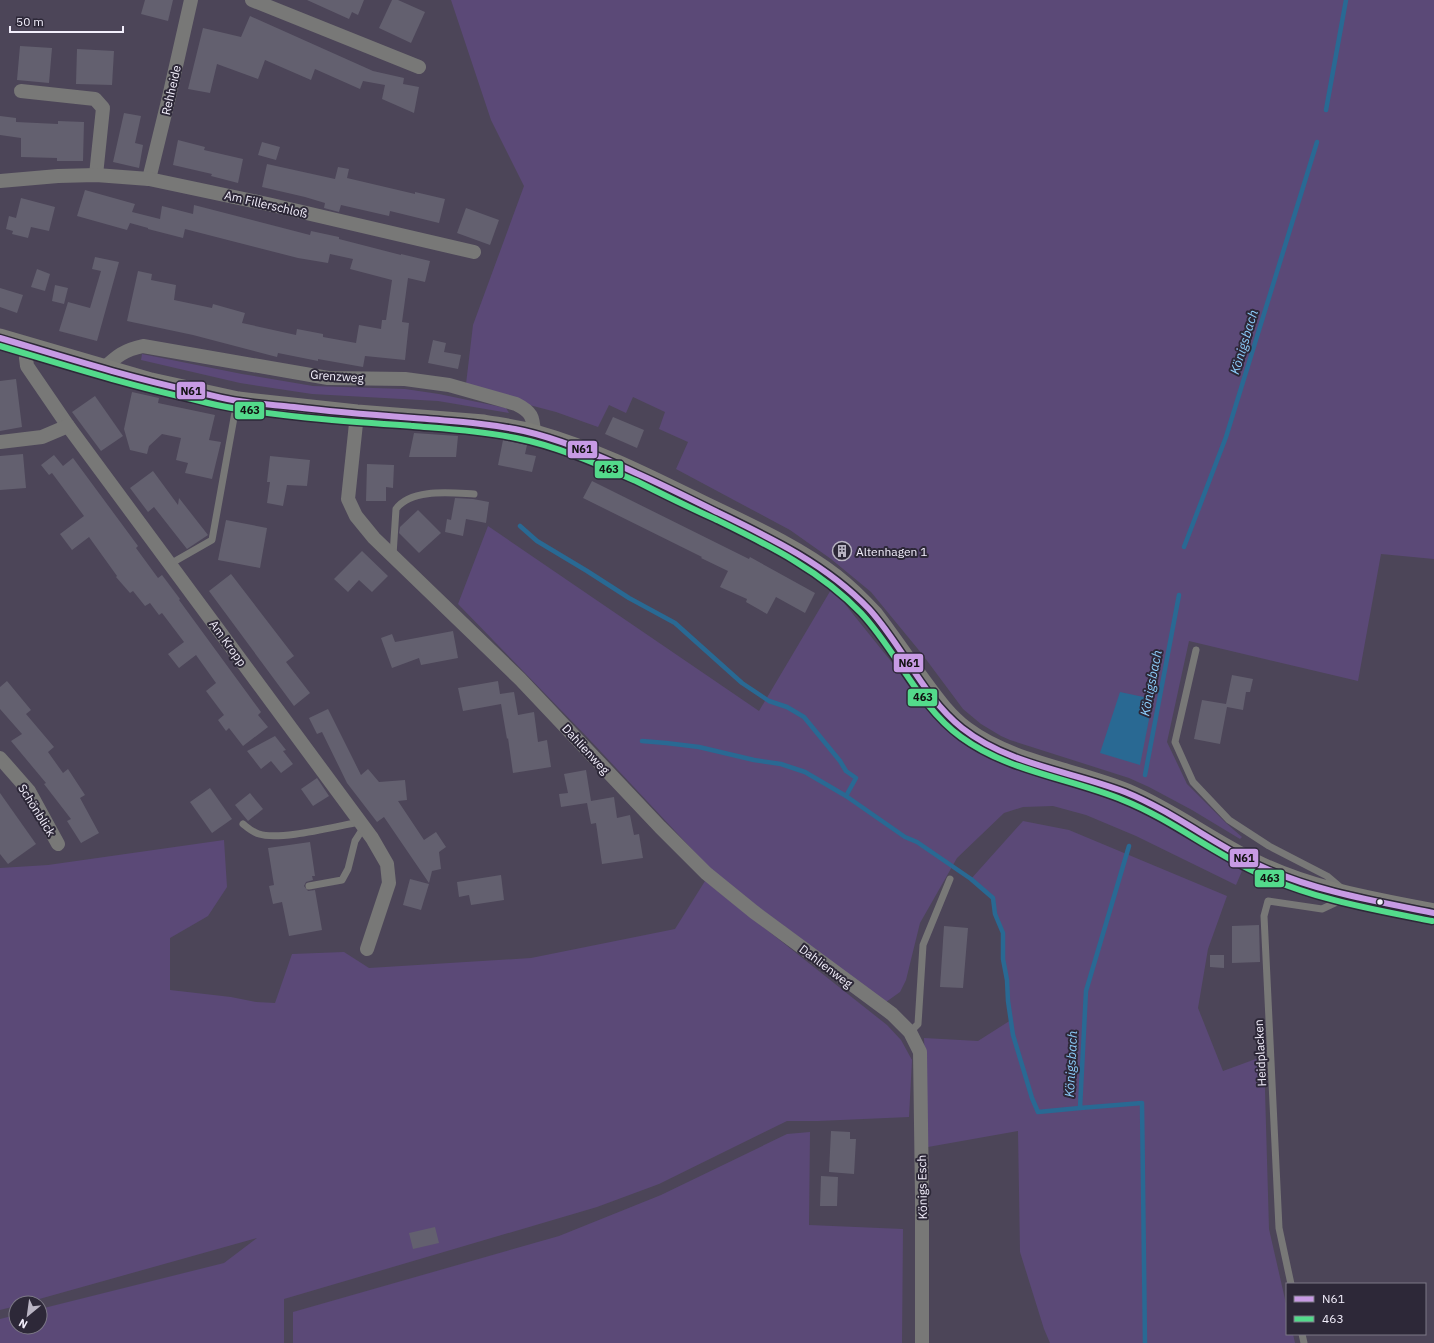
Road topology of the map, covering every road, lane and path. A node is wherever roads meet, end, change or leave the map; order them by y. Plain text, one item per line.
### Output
1 (191, 0) edge
2 (252, 0) edge
3 (419, 67) dead end
4 (21, 91) dead end
5 (96, 175) junction
6 (149, 179) junction
7 (0, 181) edge
8 (474, 252) dead end
9 (0, 338) edge
10 (29, 347) junction
11 (103, 369) junction
12 (238, 401) junction
13 (357, 414) junction
14 (68, 426) junction
15 (534, 433) junction
16 (0, 442) edge
17 (474, 494) dead end
18 (393, 555) junction
19 (170, 564) junction
20 (1196, 650) dead end
21 (0, 758) edge
22 (243, 824) dead end
23 (362, 824) junction
24 (58, 844) dead end
25 (950, 879) dead end
26 (309, 886) dead end
27 (1340, 893) junction
28 (1434, 913) edge
29 (367, 949) dead end
30 (910, 1032) junction
31 (1291, 1283) edge
32 (922, 1343) edge

1 - 6 street, Rehheide
2 - 3 street
4 - 5 street
5 - 6 street, Am Fillerschloß
5 - 7 street, Am Fillerschloß
6 - 8 street, Am Fillerschloß
9 - 10 main road
10 - 11 main road
10 - 14 street, Am Kropp
11 - 12 main road
11 - 15 street, Grenzweg
12 - 13 main road
12 - 19 lane
13 - 15 main road
13 - 18 street, Dahlienweg
14 - 16 street
14 - 19 street, Am Kropp
15 - 27 main road
17 - 18 lane
18 - 30 street, Dahlienweg
19 - 23 street, Am Kropp
20 - 27 lane
21 - 24 street, Schönblick
22 - 23 lane
23 - 26 lane
23 - 29 street, Am Kropp
25 - 30 lane
27 - 28 main road
27 - 31 lane, Heidplacken
30 - 32 street, Königs Esch

